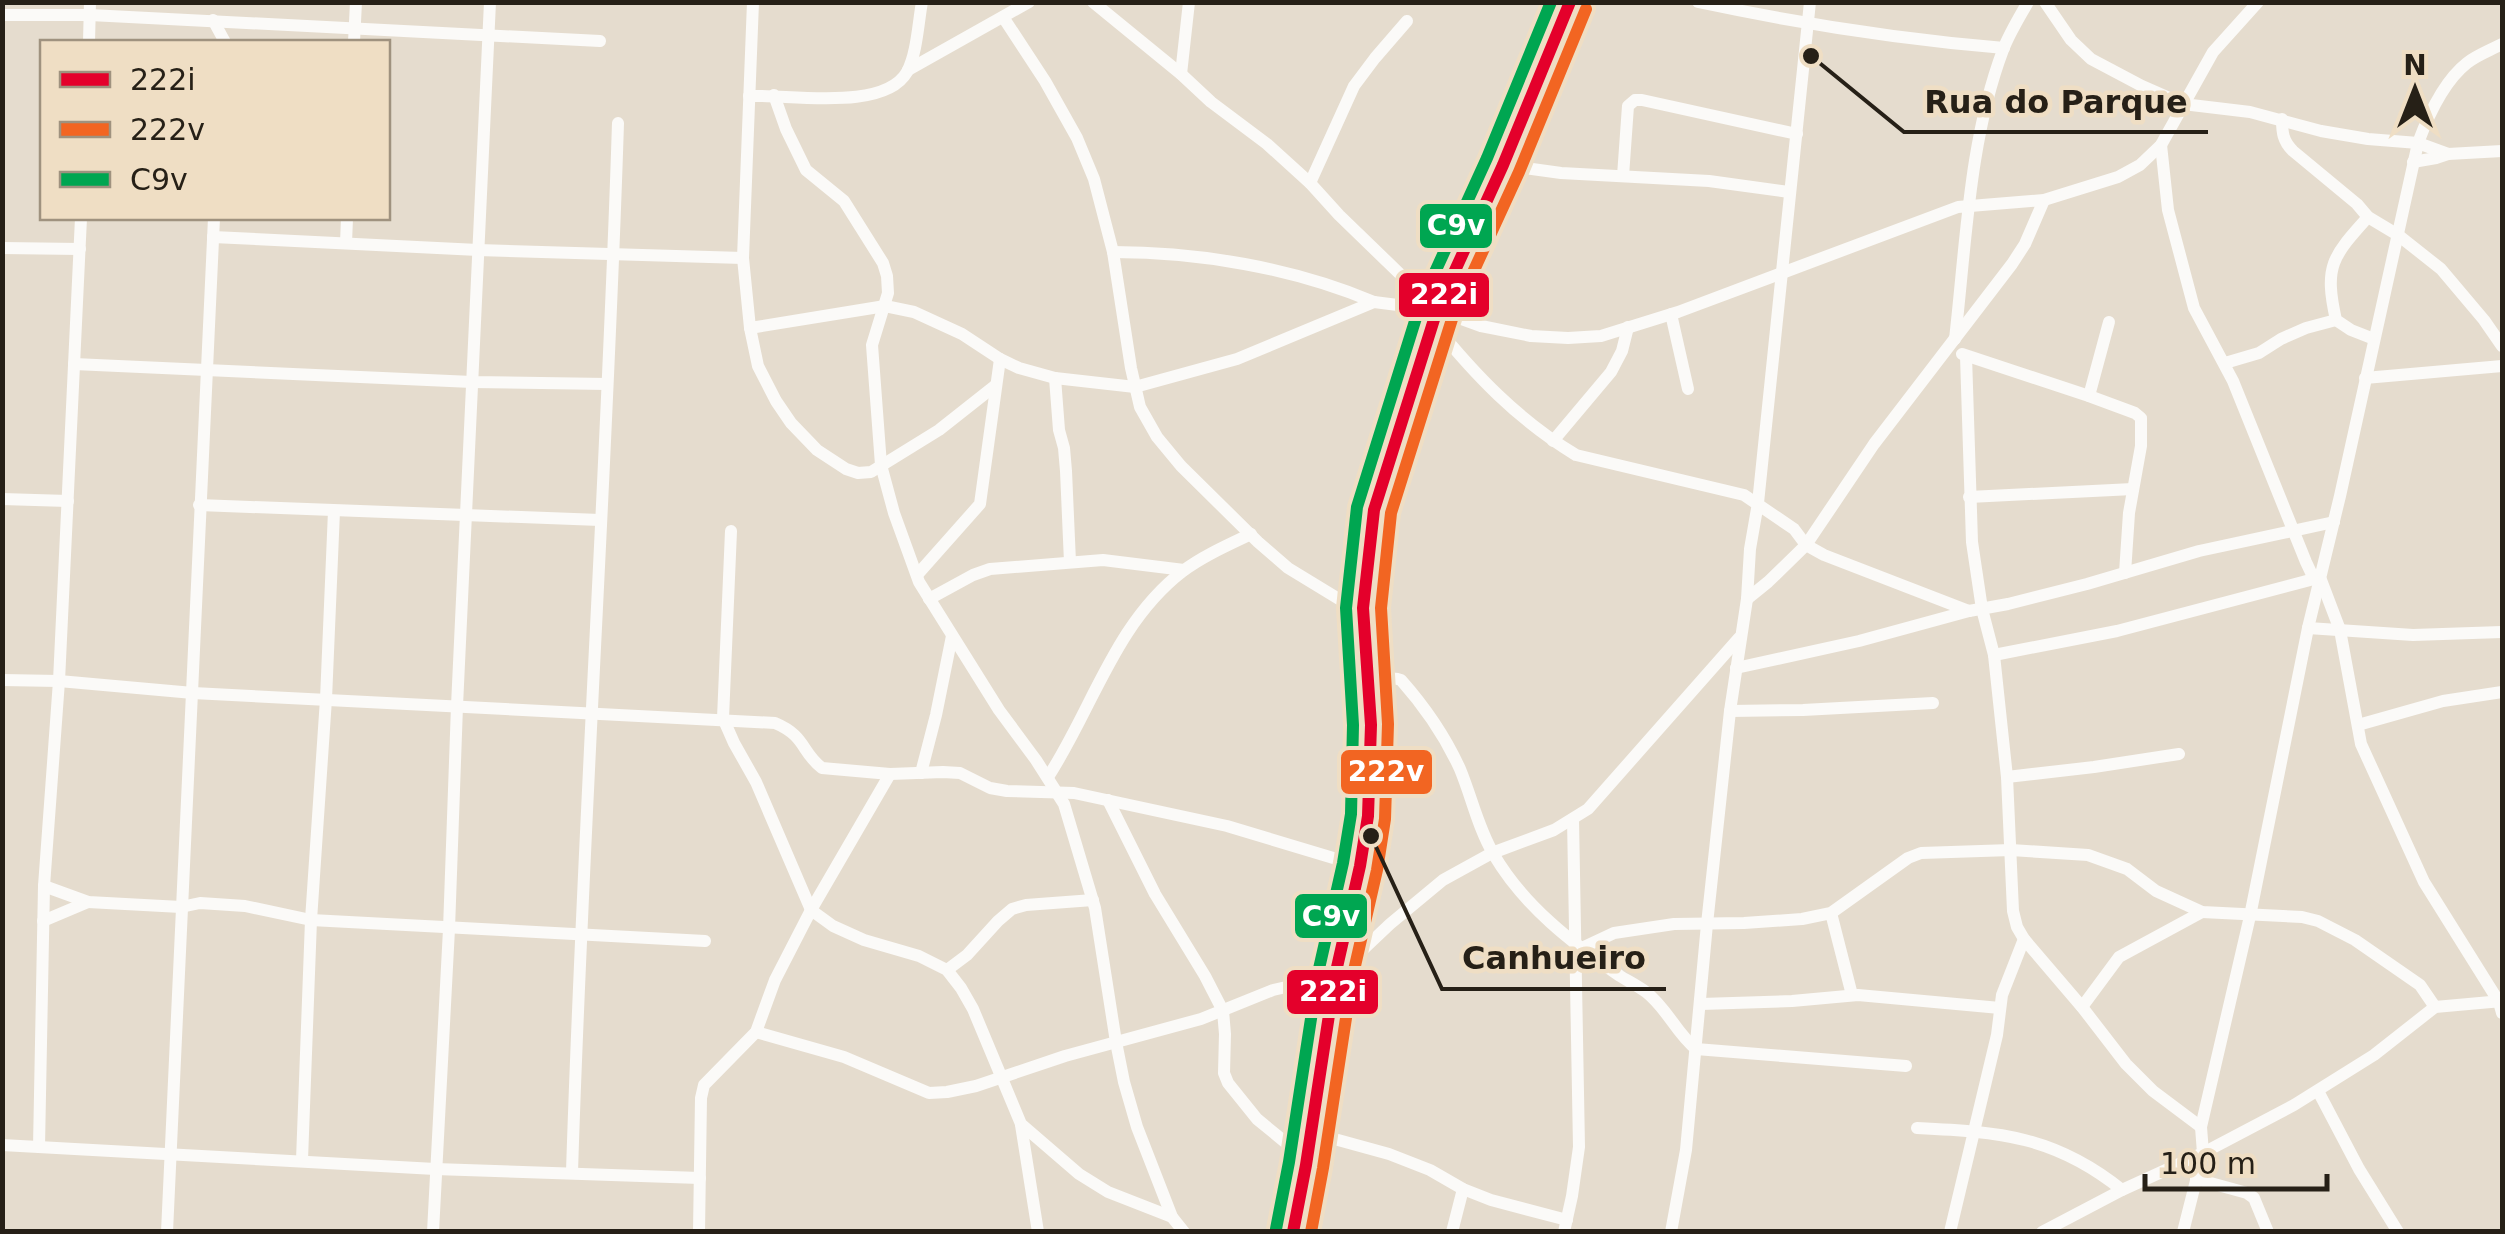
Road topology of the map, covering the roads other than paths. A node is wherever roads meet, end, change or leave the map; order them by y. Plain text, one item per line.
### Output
1 (356, 2) edge
2 (490, 2) edge
3 (753, 2) edge
4 (922, 2) edge
5 (1028, 2) edge
6 (1094, 2) edge
7 (1189, 2) edge
8 (1570, 2) edge
9 (1698, 2) edge
10 (1810, 2) edge
11 (2028, 2) edge
12 (2045, 2) edge
13 (2258, 2) edge
14 (90, 9) edge
15 (2, 15) edge
16 (1003, 18) junction
17 (213, 20) junction
18 (236, 21) junction
19 (1407, 22) dead end
20 (1809, 25) junction
21 (488, 34) junction
22 (355, 35) edge
23 (88, 40) edge
24 (224, 40) edge
25 (226, 40) edge
26 (600, 40) dead end
27 (2502, 44) edge
28 (2004, 48) junction
29 (908, 70) junction
30 (1181, 74) junction
31 (774, 94) junction
32 (748, 96) junction
33 (2183, 104) junction
34 (2282, 119) junction
35 (618, 123) dead end
36 (1797, 134) junction
37 (2418, 144) junction
38 (2161, 145) junction
39 (2502, 151) edge
40 (2448, 154) junction
41 (2413, 162) junction
42 (1504, 165) junction
43 (1623, 176) junction
44 (1310, 183) junction
45 (1790, 192) junction
46 (2044, 200) junction
47 (1970, 204) junction
48 (2368, 218) junction
49 (81, 220) edge
50 (214, 220) edge
51 (347, 220) edge
52 (2398, 235) junction
53 (212, 236) junction
54 (346, 243) junction
55 (2, 248) edge
56 (80, 248) junction
57 (478, 250) junction
58 (1113, 252) junction
59 (614, 255) junction
60 (743, 258) junction
61 (1782, 273) junction
62 (1374, 302) junction
63 (885, 306) junction
64 (1671, 314) junction
65 (1435, 316) junction
66 (2336, 320) junction
67 (2110, 322) dead end
68 (1628, 327) junction
69 (750, 328) junction
70 (2374, 339) junction
71 (1952, 344) junction
72 (2502, 346) edge
73 (1966, 356) junction
74 (1000, 358) junction
75 (2225, 363) junction
76 (74, 364) junction
77 (2502, 366) edge
78 (206, 370) junction
79 (1055, 378) junction
80 (2365, 378) junction
81 (472, 382) junction
82 (606, 384) junction
83 (996, 385) junction
84 (1135, 387) junction
85 (1688, 389) dead end
86 (2089, 396) junction
87 (1553, 441) junction
88 (881, 465) junction
89 (2133, 490) junction
90 (1969, 497) junction
91 (2, 498) edge
92 (68, 501) junction
93 (1758, 502) junction
94 (199, 506) junction
95 (334, 511) junction
96 (466, 514) junction
97 (600, 520) junction
98 (2334, 522) junction
99 (2294, 530) junction
100 (731, 532) dead end
101 (1251, 534) junction
102 (1806, 545) junction
103 (1070, 562) junction
104 (1184, 570) junction
105 (2125, 574) junction
106 (917, 575) junction
107 (2317, 579) junction
108 (930, 599) junction
109 (1747, 599) junction
110 (1363, 608) junction
111 (1976, 610) junction
112 (2308, 628) junction
113 (2340, 630) junction
114 (2502, 632) edge
115 (952, 636) junction
116 (1740, 637) junction
117 (1994, 655) junction
118 (1736, 668) junction
119 (2, 680) edge
120 (59, 681) junction
121 (1368, 688) junction
122 (193, 692) junction
123 (2502, 692) edge
124 (326, 698) junction
125 (1933, 703) dead end
126 (457, 706) junction
127 (1730, 711) junction
128 (590, 712) junction
129 (723, 718) junction
130 (2358, 725) junction
131 (2179, 754) dead end
132 (921, 773) junction
133 (890, 774) junction
134 (1048, 777) junction
135 (2006, 777) junction
136 (1058, 792) junction
137 (1108, 800) junction
138 (1573, 818) junction
139 (2012, 850) junction
140 (1492, 853) junction
141 (1360, 866) junction
142 (44, 886) junction
143 (1093, 900) junction
144 (88, 902) junction
145 (181, 907) junction
146 (811, 910) junction
147 (2202, 912) junction
148 (1831, 914) junction
149 (2250, 916) junction
150 (311, 920) junction
151 (43, 921) junction
152 (1706, 924) junction
153 (449, 928) junction
154 (580, 934) junction
155 (2024, 940) junction
156 (706, 941) dead end
157 (1580, 946) junction
158 (946, 970) junction
159 (1335, 976) junction
160 (1852, 995) junction
161 (1701, 1004) junction
162 (2501, 1005) edge
163 (2082, 1006) junction
164 (2435, 1007) junction
165 (2000, 1008) junction
166 (1223, 1011) junction
167 (756, 1032) junction
168 (1116, 1042) junction
169 (1696, 1048) junction
170 (1906, 1066) dead end
171 (1002, 1077) junction
172 (2318, 1090) junction
173 (1021, 1124) junction
174 (2201, 1127) junction
175 (1917, 1128) dead end
176 (1974, 1130) junction
177 (1309, 1132) junction
178 (2, 1145) edge
179 (39, 1147) junction
180 (2203, 1153) junction
181 (170, 1154) junction
182 (302, 1160) junction
183 (1306, 1166) junction
184 (435, 1169) junction
185 (572, 1172) junction
186 (700, 1178) junction
187 (2196, 1179) junction
188 (1464, 1189) junction
189 (2122, 1190) junction
190 (1172, 1217) junction
191 (1565, 1226) edge
192 (167, 1232) edge
193 (432, 1232) edge
194 (699, 1232) edge
195 (1038, 1232) edge
196 (1184, 1232) edge
197 (1293, 1232) edge
198 (1452, 1232) edge
199 (1671, 1232) edge
200 (1950, 1232) edge
201 (2042, 1232) edge
202 (2183, 1232) edge
203 (2268, 1232) edge
204 (2398, 1232) edge

1 - 22 street
2 - 21 street
3 - 32 street
4 - 29 street
5 - 16 street
6 - 30 street
7 - 30 street
8 - 42 street
9 - 20 street
10 - 20 street
11 - 28 street
12 - 33 street
13 - 33 street
14 - 15 street
14 - 17 street
14 - 23 street
16 - 29 street
16 - 58 street
17 - 18 street
17 - 24 street
18 - 22 street
18 - 25 street
19 - 44 street
20 - 28 street
20 - 36 street
21 - 22 street
21 - 26 street
21 - 57 street
27 - 37 street
28 - 47 street
29 - 31 street
30 - 44 street
31 - 32 street
31 - 63 street
32 - 60 street
33 - 34 street
33 - 38 street
34 - 37 street
34 - 48 street
35 - 59 street
36 - 43 street
36 - 45 street
37 - 40 street
37 - 41 street
38 - 46 street
38 - 75 street
39 - 40 street
40 - 41 street
41 - 52 street
42 - 43 street
42 - 65 street
43 - 45 street
44 - 65 street
45 - 61 street
46 - 47 street
46 - 71 street
47 - 61 street
47 - 71 street
48 - 52 street
48 - 66 street
49 - 56 street
50 - 53 street
51 - 54 street
52 - 70 street
52 - 72 street
53 - 54 street
53 - 78 street
54 - 57 street
55 - 56 street
56 - 76 street
57 - 59 street
57 - 81 street
58 - 62 street
58 - 84 street
59 - 60 street
59 - 82 street
60 - 69 street
61 - 64 street
61 - 93 street
62 - 65 street
62 - 84 street
63 - 69 street
63 - 74 street
63 - 88 street
64 - 68 street
64 - 85 street
65 - 68 street
65 - 87 street
65 - 110 street
66 - 70 street
66 - 75 street
67 - 86 street
68 - 87 street
69 - 88 street
70 - 80 street
71 - 73 street
71 - 102 street
73 - 86 street
73 - 90 street
74 - 79 street
74 - 83 street
75 - 99 street
76 - 78 street
76 - 92 street
77 - 80 street
78 - 81 street
78 - 94 street
79 - 84 street
79 - 103 street
80 - 98 street
81 - 82 street
81 - 96 street
82 - 97 street
83 - 88 street
83 - 106 street
84 - 101 street
86 - 89 street
87 - 93 street
88 - 106 street
89 - 90 street
89 - 105 street
90 - 111 street
91 - 92 street
92 - 120 street
93 - 102 street
93 - 109 street
94 - 95 street
94 - 122 street
95 - 96 street
95 - 124 street
96 - 97 street
96 - 126 street
97 - 128 street
98 - 99 street
98 - 107 street
99 - 105 street
99 - 107 street
100 - 129 street
101 - 104 street
101 - 110 street
102 - 109 street
102 - 111 street
103 - 104 street
103 - 108 street
104 - 134 street
105 - 111 street
106 - 108 street
107 - 112 street
107 - 113 street
107 - 117 street
108 - 115 street
109 - 116 street
110 - 121 street
111 - 117 street
111 - 118 street
112 - 113 street
112 - 149 street
113 - 114 street
113 - 130 street
115 - 132 street
115 - 134 street
116 - 118 street
116 - 138 street
117 - 135 street
118 - 127 street
119 - 120 street
120 - 122 street
120 - 142 street
121 - 140 street
121 - 141 street
122 - 124 street
122 - 145 street
123 - 130 street
124 - 126 street
124 - 150 street
125 - 127 street
126 - 128 street
126 - 153 street
127 - 152 street
128 - 129 street
128 - 154 street
129 - 133 street
129 - 146 street
130 - 162 street
131 - 135 street
132 - 133 street
132 - 136 street
133 - 146 street
134 - 136 street
135 - 139 street
136 - 137 street
136 - 143 street
137 - 141 street
137 - 166 street
138 - 140 street
138 - 157 street
139 - 147 street
139 - 148 street
139 - 155 street
140 - 157 street
140 - 159 street
141 - 159 street
142 - 144 street
142 - 151 street
143 - 158 street
143 - 168 street
144 - 145 street
144 - 151 street
145 - 150 street
145 - 181 street
146 - 158 street
146 - 167 street
147 - 149 street
147 - 163 street
148 - 152 street
148 - 160 street
149 - 164 street
149 - 174 street
150 - 153 street
150 - 182 street
151 - 179 street
152 - 157 street
152 - 161 street
153 - 154 street
153 - 184 street
154 - 156 street
154 - 185 street
155 - 163 street
155 - 165 street
157 - 169 street
157 - 191 street
158 - 171 street
159 - 166 street
159 - 177 street
160 - 161 street
160 - 165 street
161 - 169 street
162 - 164 street
163 - 174 street
164 - 172 street
165 - 176 street
166 - 168 street
166 - 183 street
167 - 171 street
167 - 186 street
168 - 171 street
168 - 190 street
169 - 170 street
169 - 199 street
171 - 173 street
172 - 180 street
172 - 204 street
173 - 190 street
173 - 195 street
174 - 180 street
175 - 176 street
176 - 189 street
176 - 200 street
177 - 183 street
177 - 188 street
178 - 179 street
179 - 181 street
180 - 187 street
180 - 189 street
181 - 182 street
181 - 192 street
182 - 184 street
183 - 197 street
184 - 185 street
184 - 193 street
185 - 186 street
186 - 194 street
187 - 202 street
187 - 203 street
188 - 191 street
188 - 198 street
189 - 201 street
190 - 196 street

